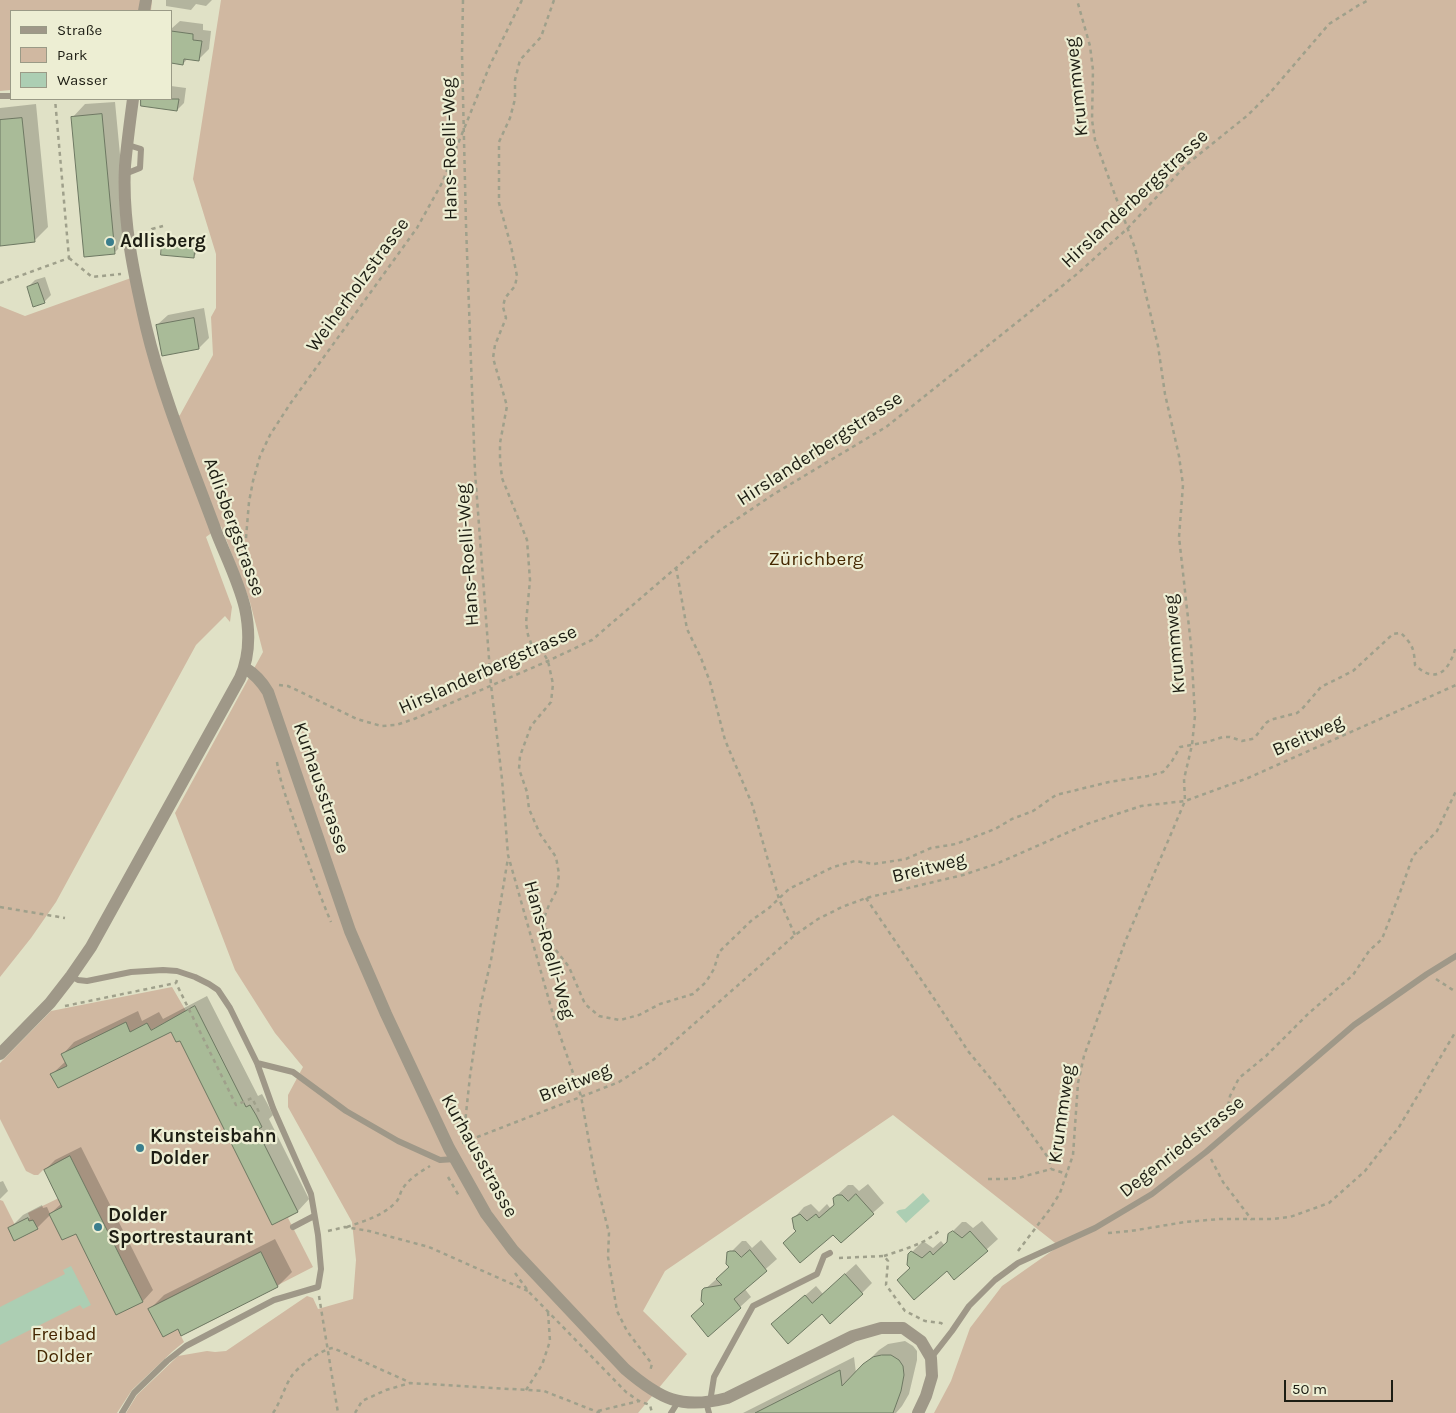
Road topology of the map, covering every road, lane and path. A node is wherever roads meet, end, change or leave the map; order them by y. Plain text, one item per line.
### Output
1 (463, 0) edge
2 (522, 0) edge
3 (554, 0) edge
4 (1077, 0) edge
5 (1369, 0) edge
6 (55, 100) edge
7 (133, 100) edge
8 (464, 128) junction
9 (163, 226) dead end
10 (1128, 228) junction
11 (129, 237) junction
12 (69, 258) junction
13 (135, 273) junction
14 (0, 283) edge
15 (243, 566) dead end
16 (676, 568) junction
17 (1456, 646) edge
18 (548, 661) junction
19 (245, 668) junction
20 (262, 682) junction
21 (491, 685) junction
22 (1456, 685) edge
23 (1192, 745) junction
24 (1456, 791) edge
25 (1185, 801) junction
26 (508, 855) junction
27 (866, 898) junction
28 (779, 899) junction
29 (0, 907) edge
30 (65, 918) dead end
31 (795, 935) junction
32 (1456, 956) edge
33 (1427, 974) junction
34 (71, 976) junction
35 (1456, 992) edge
36 (57, 1007) dead end
37 (1456, 1031) edge
38 (0, 1054) edge
39 (257, 1063) junction
40 (581, 1096) junction
41 (256, 1115) dead end
42 (1222, 1137) junction
43 (463, 1142) junction
44 (1206, 1152) junction
45 (452, 1153) junction
46 (440, 1160) junction
47 (1051, 1169) junction
48 (1067, 1174) junction
49 (988, 1179) dead end
50 (314, 1216) junction
51 (1252, 1220) junction
52 (293, 1227) dead end
53 (346, 1227) junction
54 (1095, 1228) junction
55 (941, 1229) dead end
56 (318, 1235) junction
57 (830, 1253) joint
58 (884, 1256) junction
59 (1018, 1263) junction
60 (318, 1287) junction
61 (529, 1292) dead end
62 (548, 1312) dead end
63 (952, 1331) junction
64 (328, 1349) junction
65 (931, 1358) junction
66 (410, 1383) junction
67 (645, 1386) junction
68 (526, 1390) junction
69 (639, 1400) dead end
70 (709, 1406) edge
71 (675, 1407) edge
72 (598, 1412) edge
73 (122, 1413) edge
74 (273, 1413) edge
75 (338, 1413) edge
76 (355, 1413) edge
77 (918, 1413) edge

1 - 8 path, Hans-Roelli-Weg
2 - 8 path, Weiherholzstrasse
3 - 18 path
4 - 10 path, Krummweg
5 - 10 path, Hirslanderbergstrasse
6 - 12 path
7 - 11 street, Adlisbergstrasse
8 - 15 path, Weiherholzstrasse
8 - 21 path, Hans-Roelli-Weg
9 - 11 path
10 - 16 path, Hirslanderbergstrasse
10 - 23 path, Krummweg
11 - 13 street, Adlisbergstrasse
12 - 13 path
12 - 14 path
13 - 19 street, Adlisbergstrasse
16 - 18 path, Hirslanderbergstrasse
16 - 28 path
17 - 23 path
18 - 21 path, Hirslanderbergstrasse
18 - 28 path
19 - 20 street, Kurhausstrasse
19 - 34 street, Adlisbergstrasse
20 - 21 path, Hirslanderbergstrasse
20 - 45 street, Kurhausstrasse
21 - 26 path, Hans-Roelli-Weg
22 - 25 path, Breitweg
23 - 25 path, Krummweg
23 - 28 path
24 - 42 path
25 - 27 path, Breitweg
25 - 48 path, Krummweg
26 - 40 path, Hans-Roelli-Weg
26 - 43 path
27 - 31 path, Breitweg
27 - 47 path
28 - 31 path
29 - 30 path
31 - 40 path, Breitweg
32 - 33 lane, Degenriedstrasse
33 - 35 path
33 - 42 lane, Degenriedstrasse
34 - 38 street, Adlisbergstrasse
34 - 39 lane
36 - 41 path
37 - 51 path
39 - 46 lane
39 - 50 lane
40 - 43 path, Breitweg
40 - 67 path, Hans-Roelli-Weg
42 - 44 lane, Degenriedstrasse
43 - 45 path, Breitweg
44 - 51 path
44 - 54 lane, Degenriedstrasse
45 - 46 lane
45 - 67 street, Kurhausstrasse
46 - 53 path
47 - 48 path
47 - 49 path
48 - 59 path, Krummweg
50 - 52 lane
50 - 56 lane
51 - 54 path
53 - 56 path
53 - 61 path
54 - 59 lane, Degenriedstrasse
55 - 58 path
56 - 60 lane
57 - 58 path
57 - 70 lane
58 - 63 path
59 - 63 lane, Degenriedstrasse
60 - 64 path
60 - 73 lane
62 - 68 path
63 - 65 lane, Degenriedstrasse
64 - 66 path
64 - 74 path
64 - 75 path
65 - 70 street, Kurhausstrasse
65 - 77 street
66 - 68 path
66 - 76 path
67 - 71 street, Kurhausstrasse
68 - 72 path
69 - 72 path
70 - 71 street, Kurhausstrasse

